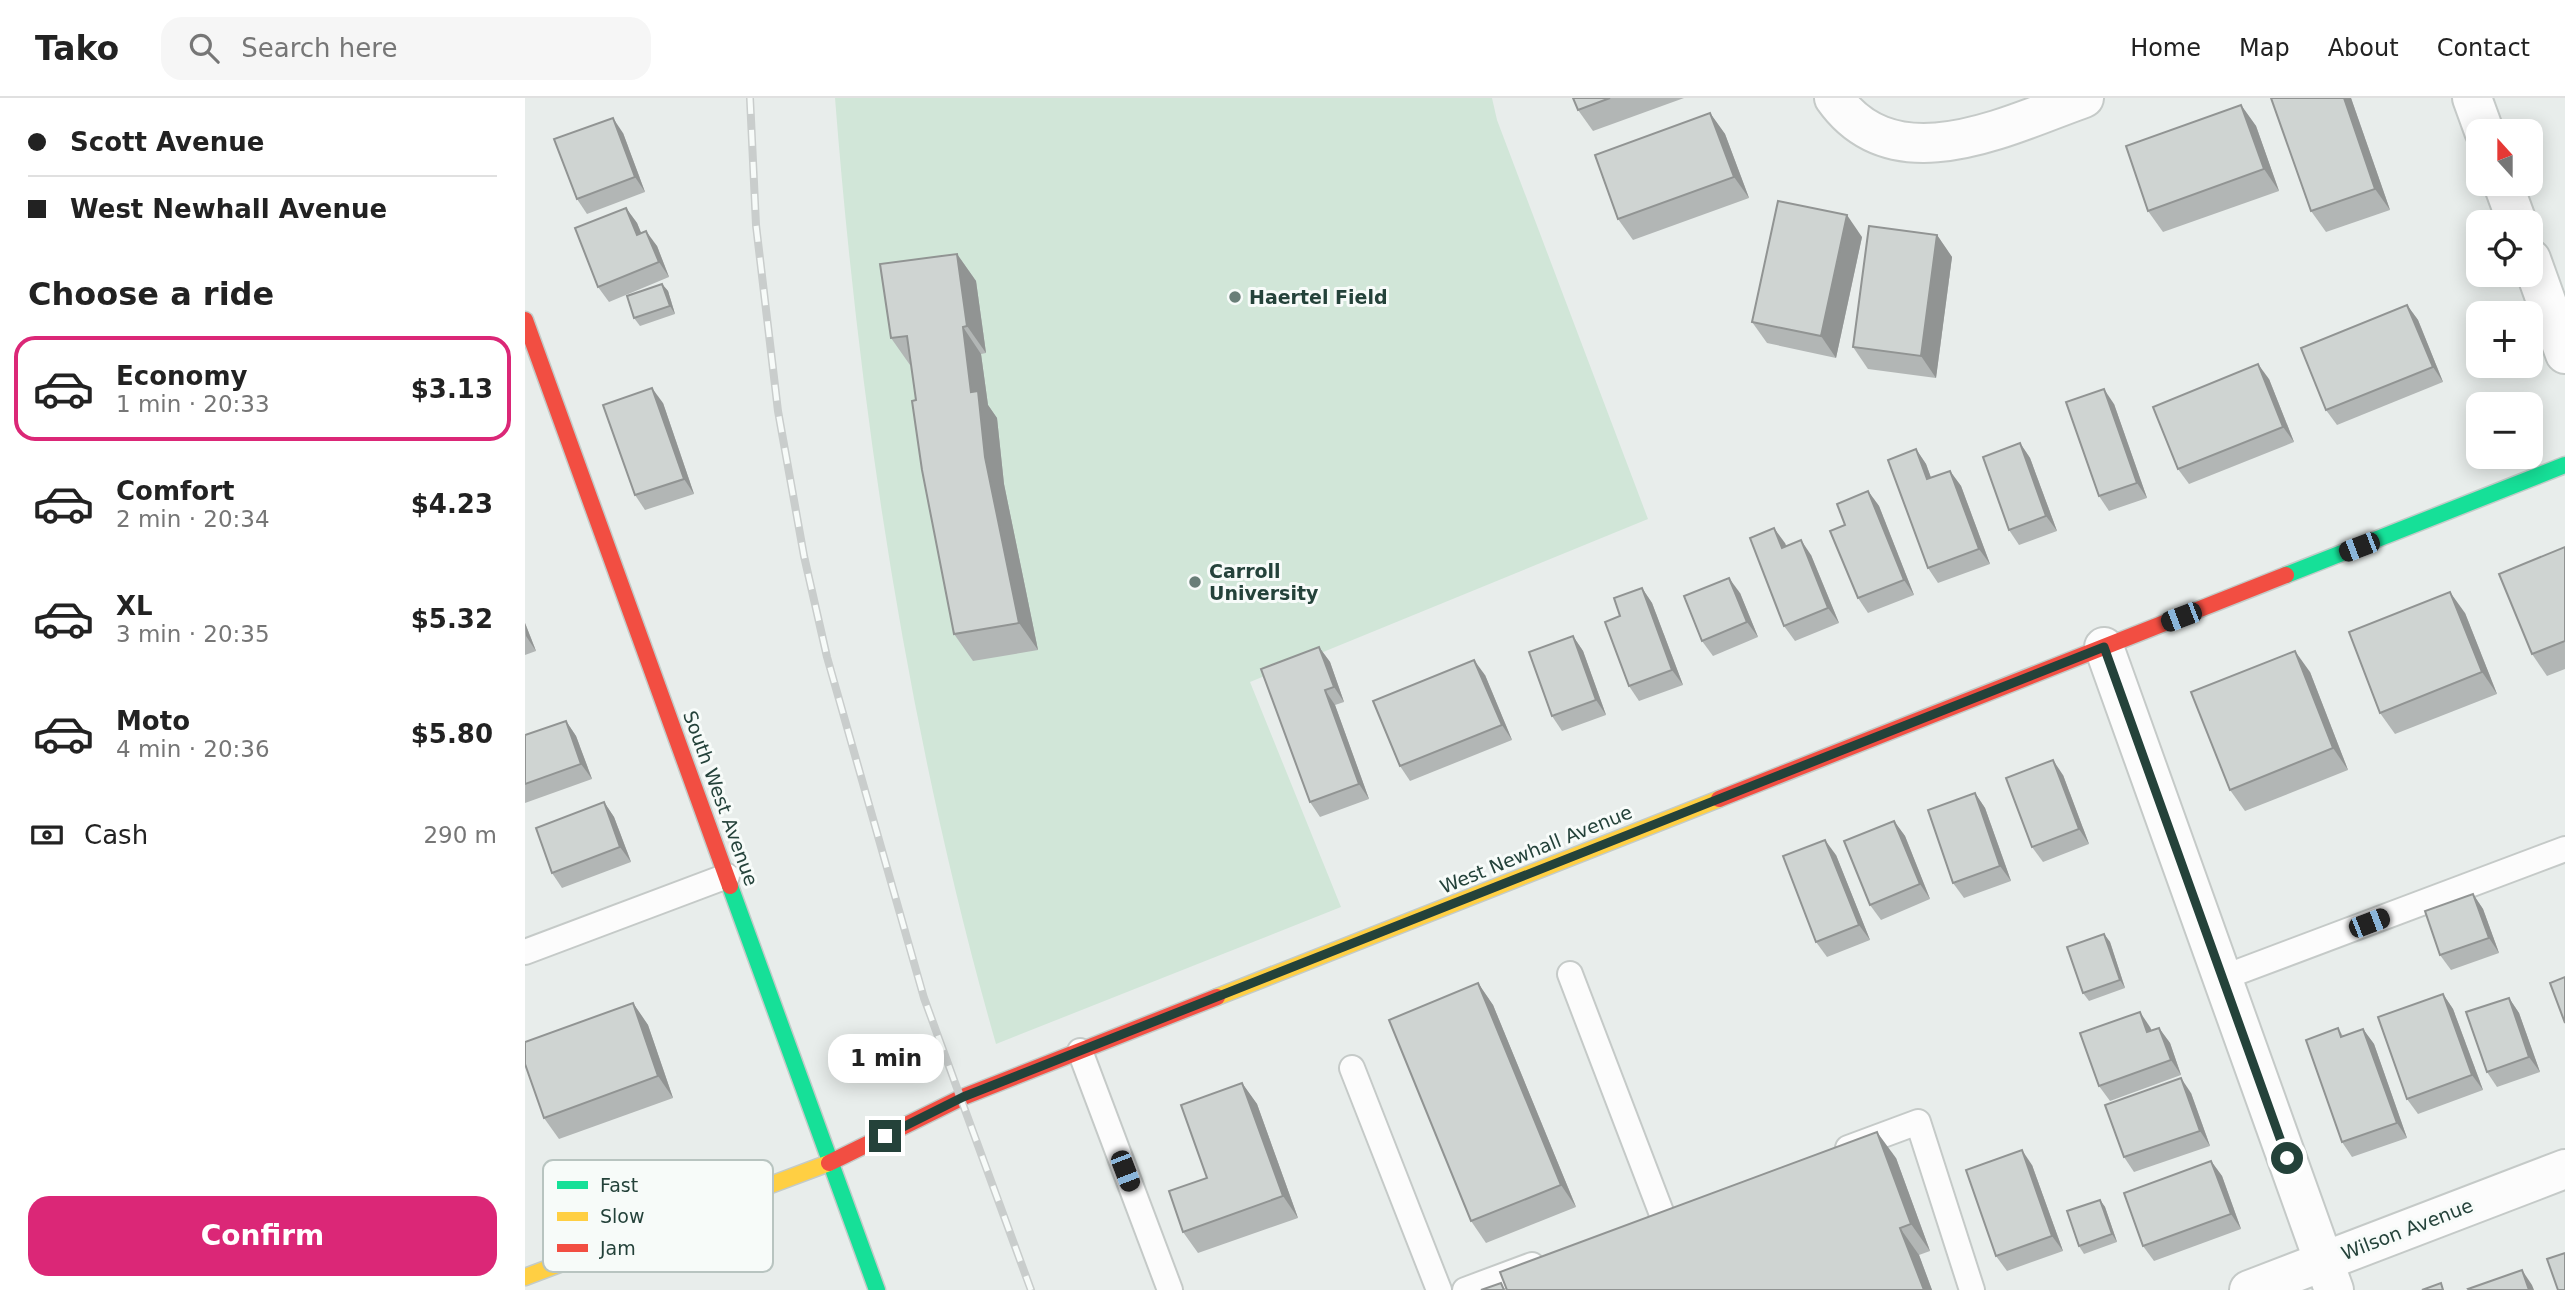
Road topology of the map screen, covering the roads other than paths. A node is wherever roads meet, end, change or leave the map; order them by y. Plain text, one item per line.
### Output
1 (1834, 98) edge
2 (2084, 98) edge
3 (2472, 98) edge
4 (2480, 119) edge
5 (2541, 287) edge
6 (525, 320) edge
7 (2565, 354) edge
8 (2565, 465) edge
9 (2104, 647) junction
10 (2565, 849) edge
11 (727, 876) junction
12 (525, 952) edge
13 (1570, 974) dead end
14 (2222, 978) junction
15 (1080, 1051) junction
16 (1353, 1068) dead end
17 (1829, 1155) edge
18 (831, 1162) junction
19 (2565, 1168) edge
20 (773, 1184) edge
21 (1688, 1207) edge
22 (1663, 1217) junction
23 (1638, 1226) edge
24 (1551, 1258) edge
25 (543, 1270) edge
26 (2329, 1275) edge
27 (525, 1277) edge
28 (877, 1290) edge
29 (1170, 1290) edge
30 (1439, 1290) edge
31 (1465, 1290) edge
32 (1972, 1290) edge
33 (2249, 1290) edge

1 - 2 street
3 - 4 street
5 - 7 street
6 - 11 street, South West Avenue
8 - 9 street, West Newhall Avenue
9 - 14 street
9 - 15 street, West Newhall Avenue
10 - 14 lane
11 - 12 lane
11 - 18 street, South West Avenue
13 - 22 lane
14 - 26 street
15 - 18 street, West Newhall Avenue
15 - 29 lane
16 - 30 lane
17 - 32 lane
18 - 20 street, West Newhall Avenue
18 - 28 street, South West Avenue
19 - 26 street, Wilson Avenue
21 - 22 lane
22 - 23 lane
24 - 31 lane
25 - 27 street, West Newhall Avenue
26 - 33 street, Wilson Avenue

